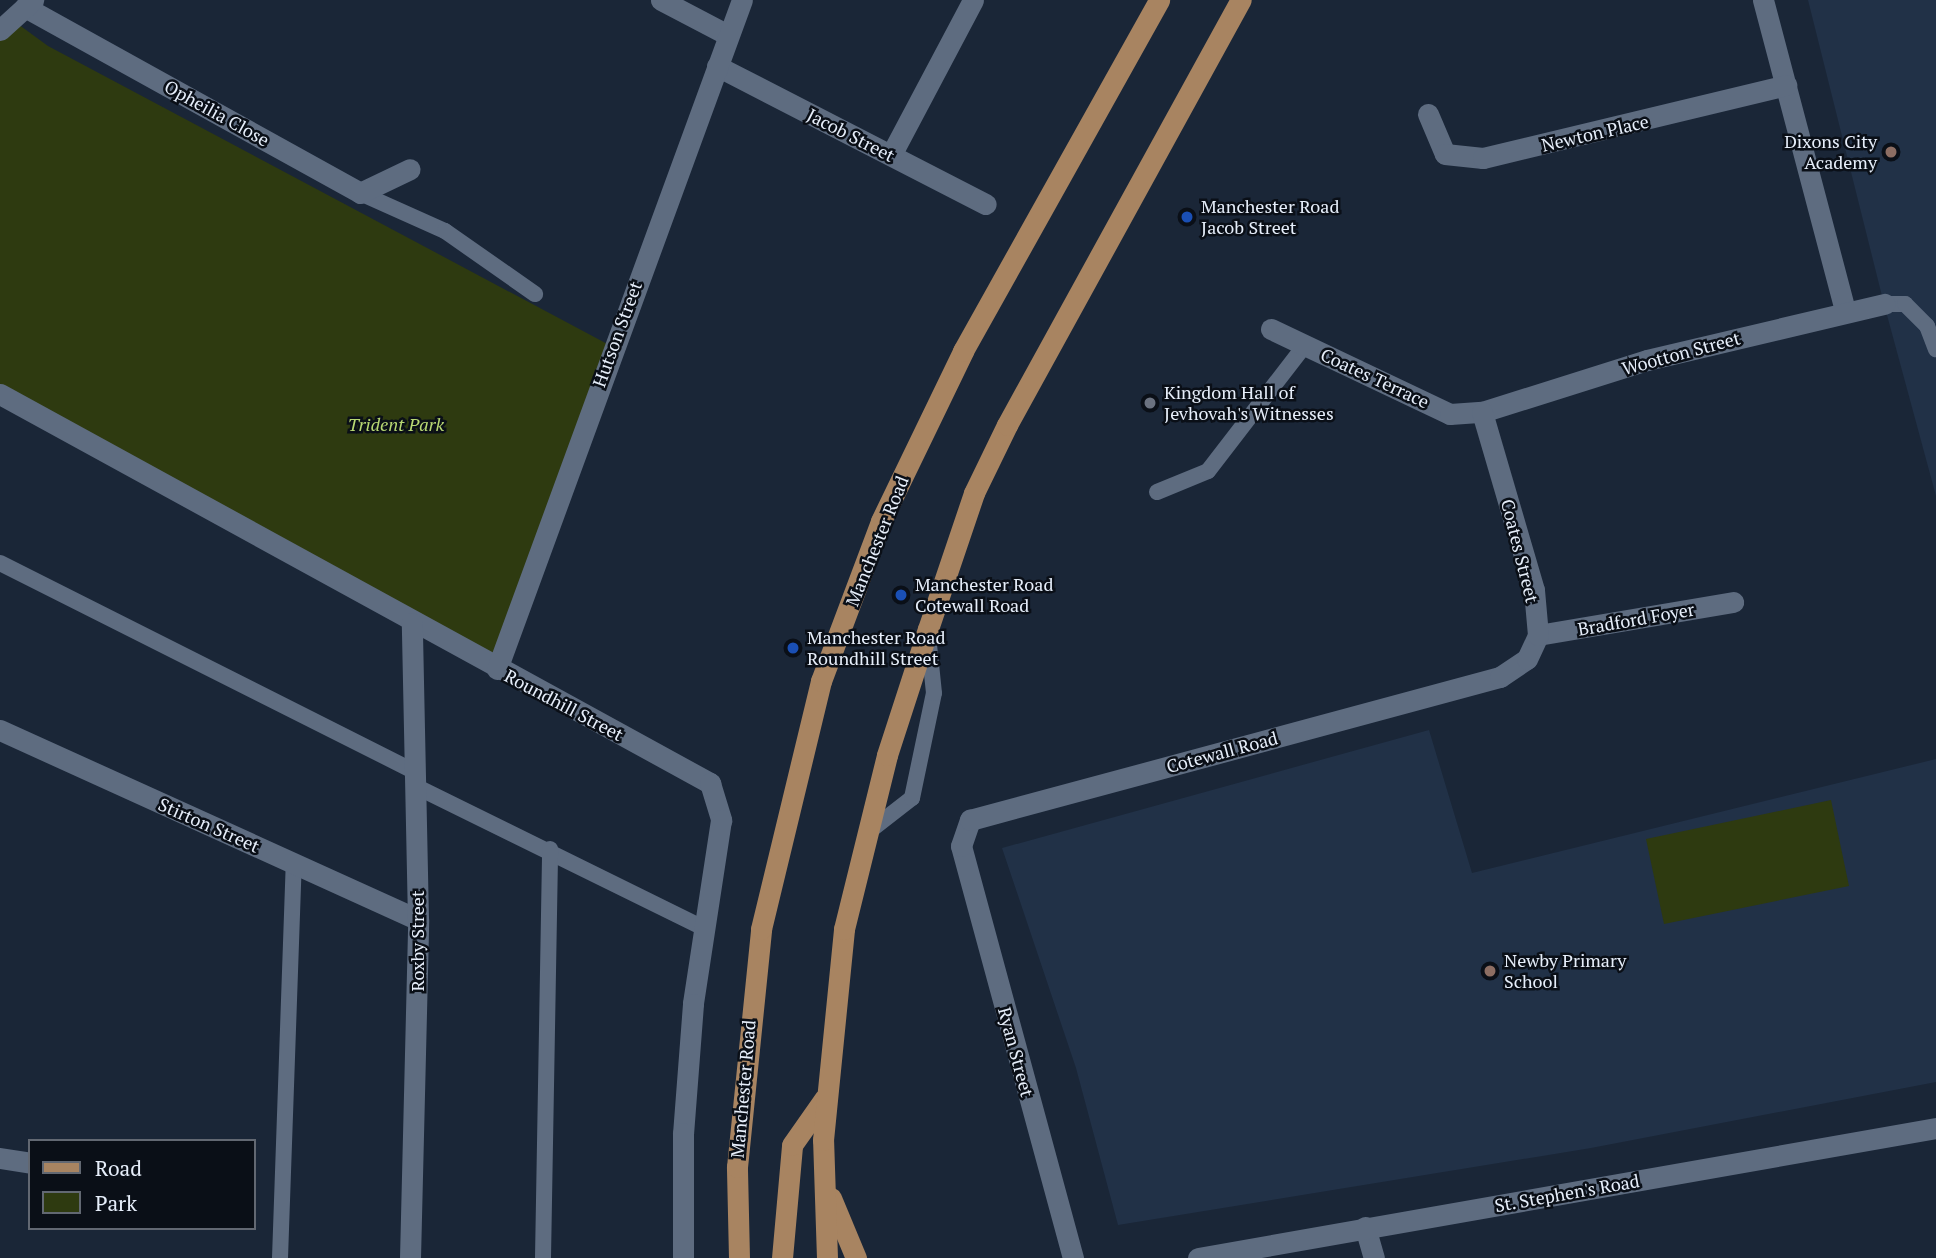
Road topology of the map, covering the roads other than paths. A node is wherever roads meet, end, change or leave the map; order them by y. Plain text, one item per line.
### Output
1 (661, 0) edge
2 (742, 0) edge
3 (974, 0) edge
4 (1159, 0) edge
5 (1241, 0) edge
6 (1763, 0) edge
7 (29, 4) edge
8 (0, 30) edge
9 (728, 35) junction
10 (717, 66) junction
11 (1786, 85) junction
12 (1428, 114) dead end
13 (891, 155) junction
14 (410, 169) dead end
15 (360, 193) junction
16 (986, 204) dead end
17 (535, 294) dead end
18 (1884, 304) joint
19 (1845, 311) junction
20 (1271, 329) dead end
21 (1306, 345) junction
22 (1936, 349) edge
23 (0, 394) edge
24 (1482, 412) junction
25 (1157, 492) dead end
26 (0, 563) edge
27 (1733, 602) dead end
28 (412, 623) junction
29 (928, 629) junction
30 (1538, 635) junction
31 (497, 669) junction
32 (0, 730) edge
33 (415, 778) junction
34 (867, 833) junction
35 (961, 846) joint
36 (550, 849) junction
37 (294, 864) junction
38 (418, 920) junction
39 (701, 927) junction
40 (826, 1096) junction
41 (1936, 1128) edge
42 (0, 1158) edge
43 (28, 1163) edge
44 (825, 1183) junction
45 (1365, 1227) junction
46 (281, 1258) edge
47 (410, 1258) edge
48 (543, 1258) edge
49 (683, 1258) edge
50 (739, 1258) edge
51 (782, 1258) edge
52 (827, 1258) edge
53 (856, 1258) edge
54 (1073, 1258) edge
55 (1198, 1258) edge
56 (1374, 1258) edge

1 - 9 street
2 - 9 street, Hutson Street
3 - 13 street
4 - 50 main road, Manchester Road
5 - 29 main road
6 - 11 street
7 - 8 street
7 - 15 street, Opheilia Close
9 - 10 street, Hutson Street
10 - 13 street, Jacob Street
10 - 31 street, Hutson Street
11 - 12 street, Newton Place
11 - 19 street
13 - 16 street, Jacob Street
14 - 15 street
15 - 17 lane
18 - 19 street, Wootton Street
18 - 22 lane
19 - 24 street, Wootton Street
20 - 21 street, Coates Terrace
21 - 24 street, Coates Terrace
21 - 25 lane
23 - 28 street, Roundhill Street
24 - 30 street, Coates Street
26 - 33 lane
27 - 30 street, Bradford Foyer
28 - 31 street, Roundhill Street
28 - 33 street, Roxby Street
29 - 34 main road
29 - 34 lane
30 - 35 street, Cotewall Road
31 - 39 street, Roundhill Street
32 - 37 street, Stirton Street
33 - 36 lane
33 - 38 street, Roxby Street
34 - 40 main road
35 - 54 street, Ryan Street
36 - 39 lane
36 - 48 lane
37 - 38 street, Stirton Street
37 - 46 lane
38 - 47 street, Roxby Street
39 - 49 street, Roundhill Street
40 - 44 main road
40 - 51 main road
41 - 45 street, St. Stephen's Road
42 - 43 street
44 - 52 main road
44 - 53 main road
45 - 55 street, St. Stephen's Road
45 - 56 street

